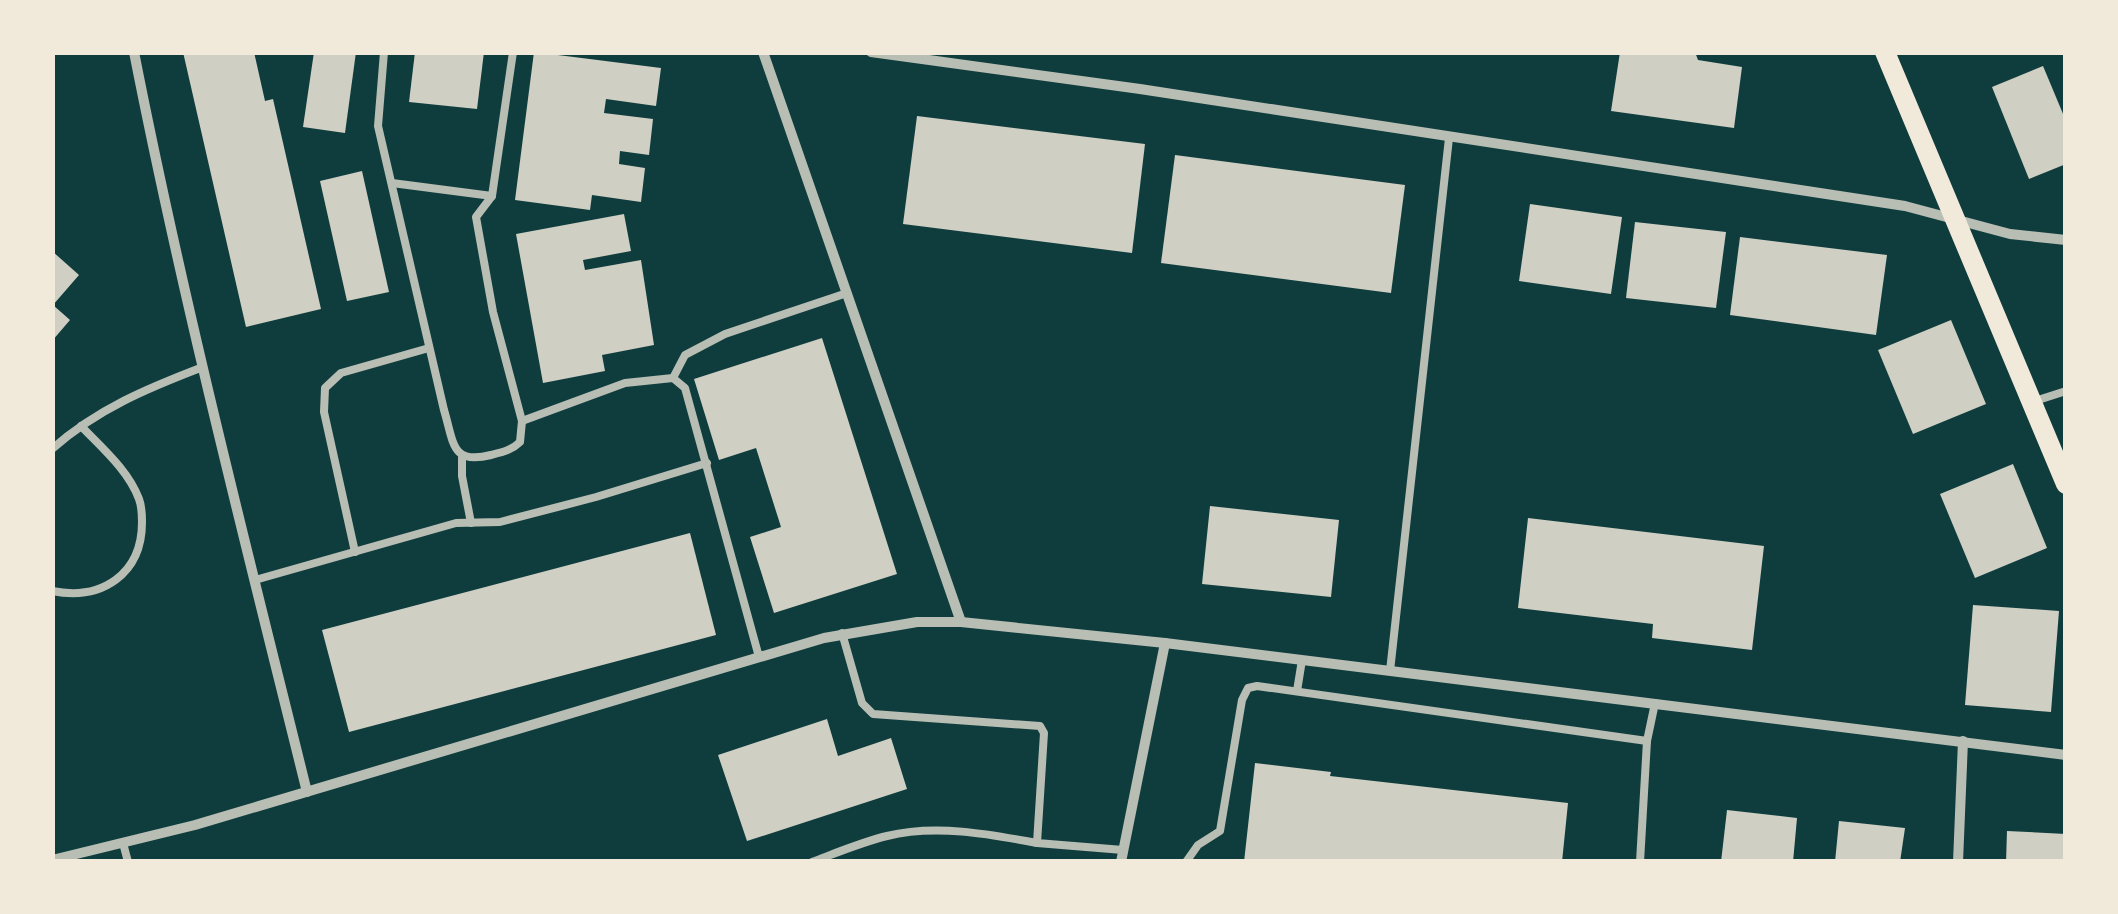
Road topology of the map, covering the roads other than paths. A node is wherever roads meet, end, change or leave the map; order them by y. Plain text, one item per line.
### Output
1 (134, 52) edge
2 (384, 52) edge
3 (513, 52) edge
4 (764, 52) edge
5 (871, 52) edge
6 (1884, 52) edge
7 (1449, 138) junction
8 (392, 183) junction
9 (492, 196) junction
10 (1954, 218) junction
11 (2066, 240) edge
12 (847, 293) junction
13 (428, 348) junction
14 (203, 368) junction
15 (673, 378) junction
16 (2066, 391) edge
17 (2031, 402) junction
18 (522, 421) junction
19 (81, 426) junction
20 (52, 448) edge
21 (462, 458) junction
22 (706, 463) junction
23 (2066, 484) edge
24 (471, 523) junction
25 (355, 552) junction
26 (255, 580) junction
27 (52, 592) edge
28 (961, 622) junction
29 (842, 633) junction
30 (1165, 643) junction
31 (760, 657) junction
32 (1302, 660) junction
33 (1390, 671) junction
34 (1298, 691) junction
35 (1655, 704) junction
36 (1647, 741) junction
37 (1963, 741) junction
38 (2066, 754) edge
39 (307, 792) junction
40 (123, 843) junction
41 (1037, 843) junction
42 (1122, 856) edge
43 (52, 860) edge
44 (128, 862) edge
45 (812, 862) edge
46 (1186, 862) edge
47 (1640, 862) edge
48 (1958, 862) edge

1 - 14 street
2 - 8 lane
3 - 9 lane
4 - 12 street
5 - 7 street
6 - 10 main road
7 - 10 street
7 - 33 lane
8 - 9 lane
8 - 13 lane
9 - 18 lane
10 - 11 street
10 - 17 main road
12 - 15 lane
12 - 28 street
13 - 21 lane
13 - 25 lane
14 - 19 lane
14 - 26 street
15 - 18 lane
15 - 22 lane
16 - 17 lane
17 - 23 main road
18 - 21 lane
19 - 20 lane
19 - 27 lane
21 - 24 lane
22 - 24 lane
22 - 31 lane
24 - 25 lane
25 - 26 lane
26 - 39 street
28 - 29 street
28 - 30 street
29 - 31 street
29 - 41 lane
30 - 32 street
30 - 42 street
31 - 39 street
32 - 33 street
32 - 34 lane
33 - 35 street
34 - 36 lane
34 - 46 lane
35 - 36 lane
35 - 37 street
36 - 47 lane
37 - 38 street
37 - 48 street
39 - 40 street
40 - 43 street
40 - 44 lane
41 - 42 lane
41 - 45 lane

